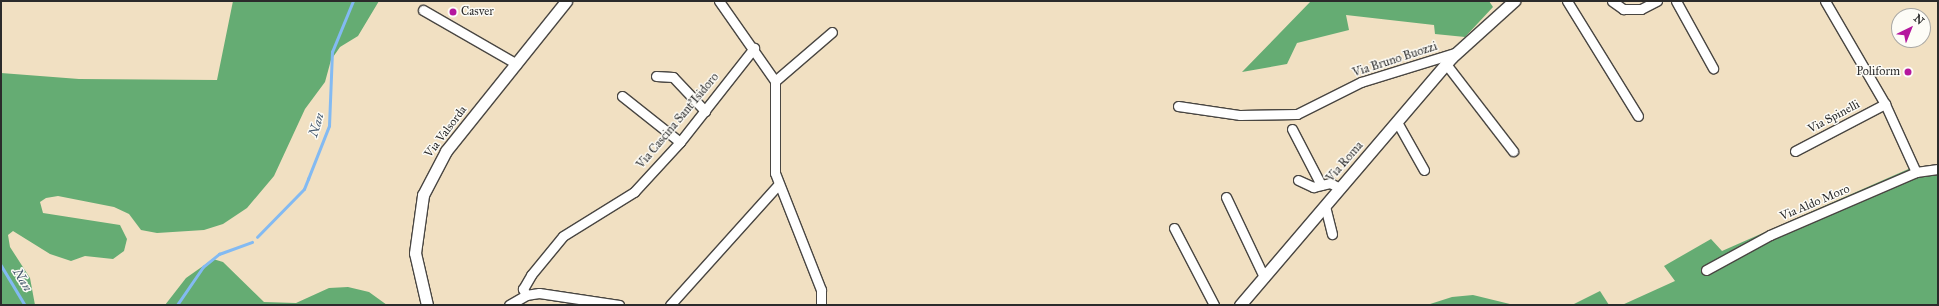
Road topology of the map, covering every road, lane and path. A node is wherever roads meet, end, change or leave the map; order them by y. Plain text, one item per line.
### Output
1 (566, 1) edge
2 (719, 1) edge
3 (1514, 1) edge
4 (1566, 1) edge
5 (1612, 1) edge
6 (1657, 1) edge
7 (1676, 1) edge
8 (1825, 1) edge
9 (423, 10) dead end
10 (832, 32) dead end
11 (754, 48) junction
12 (1458, 52) junction
13 (517, 64) junction
14 (1446, 64) junction
15 (1713, 68) dead end
16 (656, 76) dead end
17 (775, 81) junction
18 (622, 96) dead end
19 (1885, 104) junction
20 (1178, 106) dead end
21 (704, 111) junction
22 (1638, 116) dead end
23 (1397, 122) junction
24 (1292, 129) dead end
25 (680, 142) junction
26 (1513, 151) dead end
27 (1795, 151) dead end
28 (1938, 169) edge
29 (1424, 170) dead end
30 (1916, 172) junction
31 (1298, 180) dead end
32 (778, 185) junction
33 (1321, 185) junction
34 (1340, 188) junction
35 (1226, 197) dead end
36 (1325, 206) junction
37 (1174, 228) dead end
38 (1332, 234) dead end
39 (1706, 270) dead end
40 (1264, 277) junction
41 (526, 295) junction
42 (427, 305) edge
43 (509, 305) edge
44 (619, 305) edge
45 (670, 305) edge
46 (821, 305) edge
47 (1214, 305) edge
48 (1240, 305) edge

1 - 13 street, Via Valsorda
2 - 11 street
3 - 12 street, Via Roma
4 - 22 street
5 - 6 street
7 - 15 street
8 - 19 street
9 - 13 street
10 - 17 street
11 - 17 street
11 - 21 street, Via Cascina Sant'Isidoro
12 - 14 street, Via Roma
12 - 20 street, Via Bruno Buozzi
13 - 42 street, Via Valsorda
14 - 23 street, Via Roma
14 - 26 street
16 - 21 street
17 - 32 street
18 - 25 street
19 - 27 street, Via Spinelli
19 - 30 street
21 - 25 street, Via Cascina Sant'Isidoro
23 - 29 street
23 - 34 street, Via Roma
24 - 33 street
25 - 41 street, Via Cascina Sant'Isidoro
28 - 30 street, Via Aldo Moro
30 - 39 street, Via Aldo Moro
31 - 33 street
32 - 45 street
32 - 46 street
33 - 34 street
34 - 36 street, Via Roma
35 - 40 street
36 - 38 street
36 - 40 street, Via Roma
37 - 47 street
40 - 48 street, Via Roma
41 - 43 street
41 - 44 street

